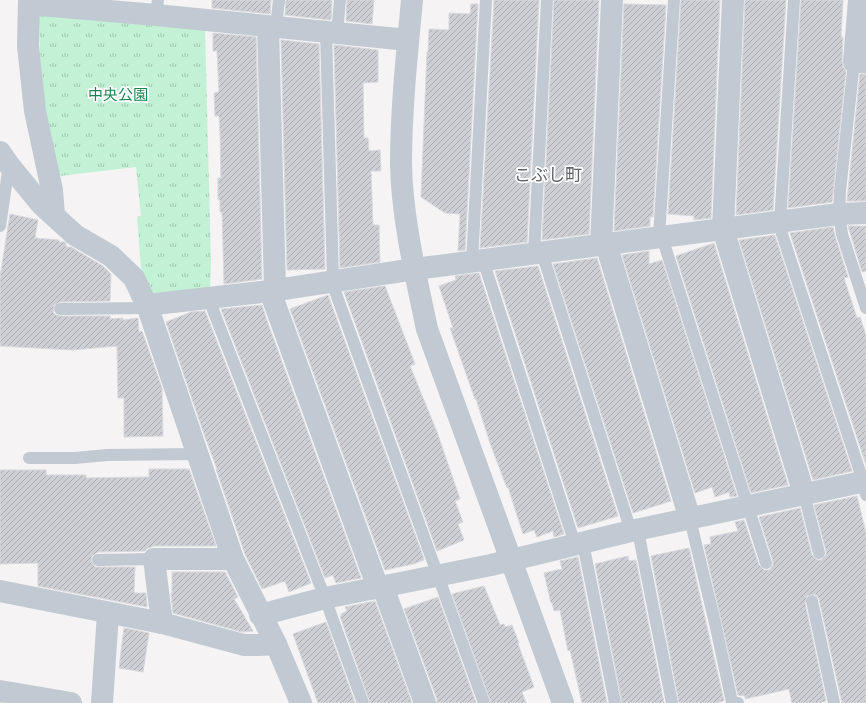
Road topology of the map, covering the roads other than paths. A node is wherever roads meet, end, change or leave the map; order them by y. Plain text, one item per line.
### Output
1 (279, 0) edge
2 (340, 0) edge
3 (412, 0) edge
4 (486, 0) edge
5 (547, 0) edge
6 (612, 0) edge
7 (674, 0) edge
8 (733, 0) edge
9 (794, 0) edge
10 (859, 0) edge
11 (29, 2) edge
12 (157, 8) edge
13 (272, 27) junction
14 (331, 32) junction
15 (408, 40) junction
16 (860, 62) edge
17 (4, 159) edge
18 (866, 213) edge
19 (839, 214) junction
20 (54, 215) junction
21 (780, 222) junction
22 (0, 226) edge
23 (723, 229) junction
24 (661, 237) junction
25 (603, 245) junction
26 (538, 253) junction
27 (478, 261) junction
28 (415, 269) junction
29 (333, 280) junction
30 (272, 290) junction
31 (208, 297) junction
32 (147, 306) junction
33 (866, 308) edge
34 (60, 310) dead end
35 (198, 454) junction
36 (29, 458) dead end
37 (865, 486) edge
38 (804, 494) junction
39 (749, 507) junction
40 (690, 519) junction
41 (635, 531) junction
42 (579, 544) junction
43 (819, 552) dead end
44 (233, 558) junction
45 (154, 559) junction
46 (510, 559) junction
47 (98, 560) dead end
48 (766, 563) dead end
49 (438, 576) junction
50 (380, 588) junction
51 (0, 591) edge
52 (325, 598) junction
53 (812, 601) dead end
54 (108, 614) junction
55 (260, 615) junction
56 (162, 623) junction
57 (276, 644) junction
58 (0, 691) edge
59 (71, 703) edge
60 (102, 703) edge
61 (301, 703) edge
62 (364, 703) edge
63 (425, 703) edge
64 (484, 703) edge
65 (563, 703) edge
66 (615, 703) edge
67 (672, 703) edge
68 (738, 703) edge
69 (834, 703) edge

1 - 13 lane
2 - 14 lane
3 - 15 street
4 - 27 lane
5 - 26 lane
6 - 25 street
7 - 24 lane
8 - 23 street
9 - 21 lane
10 - 16 street
11 - 12 street
11 - 20 street
12 - 13 street
13 - 14 street
13 - 30 street
14 - 15 street
14 - 29 lane
15 - 28 street
16 - 19 lane
17 - 20 street
17 - 22 lane
18 - 19 street
19 - 21 street
19 - 33 lane
20 - 32 street
21 - 23 street
21 - 37 lane
23 - 24 street
23 - 38 street
24 - 25 street
24 - 39 lane
25 - 26 street
25 - 40 street
26 - 27 street
26 - 41 lane
27 - 28 street
27 - 42 lane
28 - 29 street
28 - 46 street
29 - 30 street
29 - 49 lane
30 - 31 street
30 - 50 street
31 - 32 street
31 - 52 lane
32 - 34 lane
32 - 35 street
35 - 36 lane
35 - 44 street
37 - 38 street
38 - 39 street
38 - 43 lane
39 - 40 street
39 - 48 lane
40 - 41 street
40 - 68 lane
41 - 42 street
41 - 67 lane
42 - 46 street
42 - 66 lane
44 - 45 street
44 - 55 street
45 - 47 lane
45 - 56 street
46 - 49 street
46 - 65 street
49 - 50 street
49 - 64 lane
50 - 52 street
50 - 63 street
51 - 54 street
52 - 55 street
52 - 62 lane
53 - 69 lane
54 - 56 street
54 - 60 street
55 - 57 street
56 - 57 street
57 - 61 street
58 - 59 street

